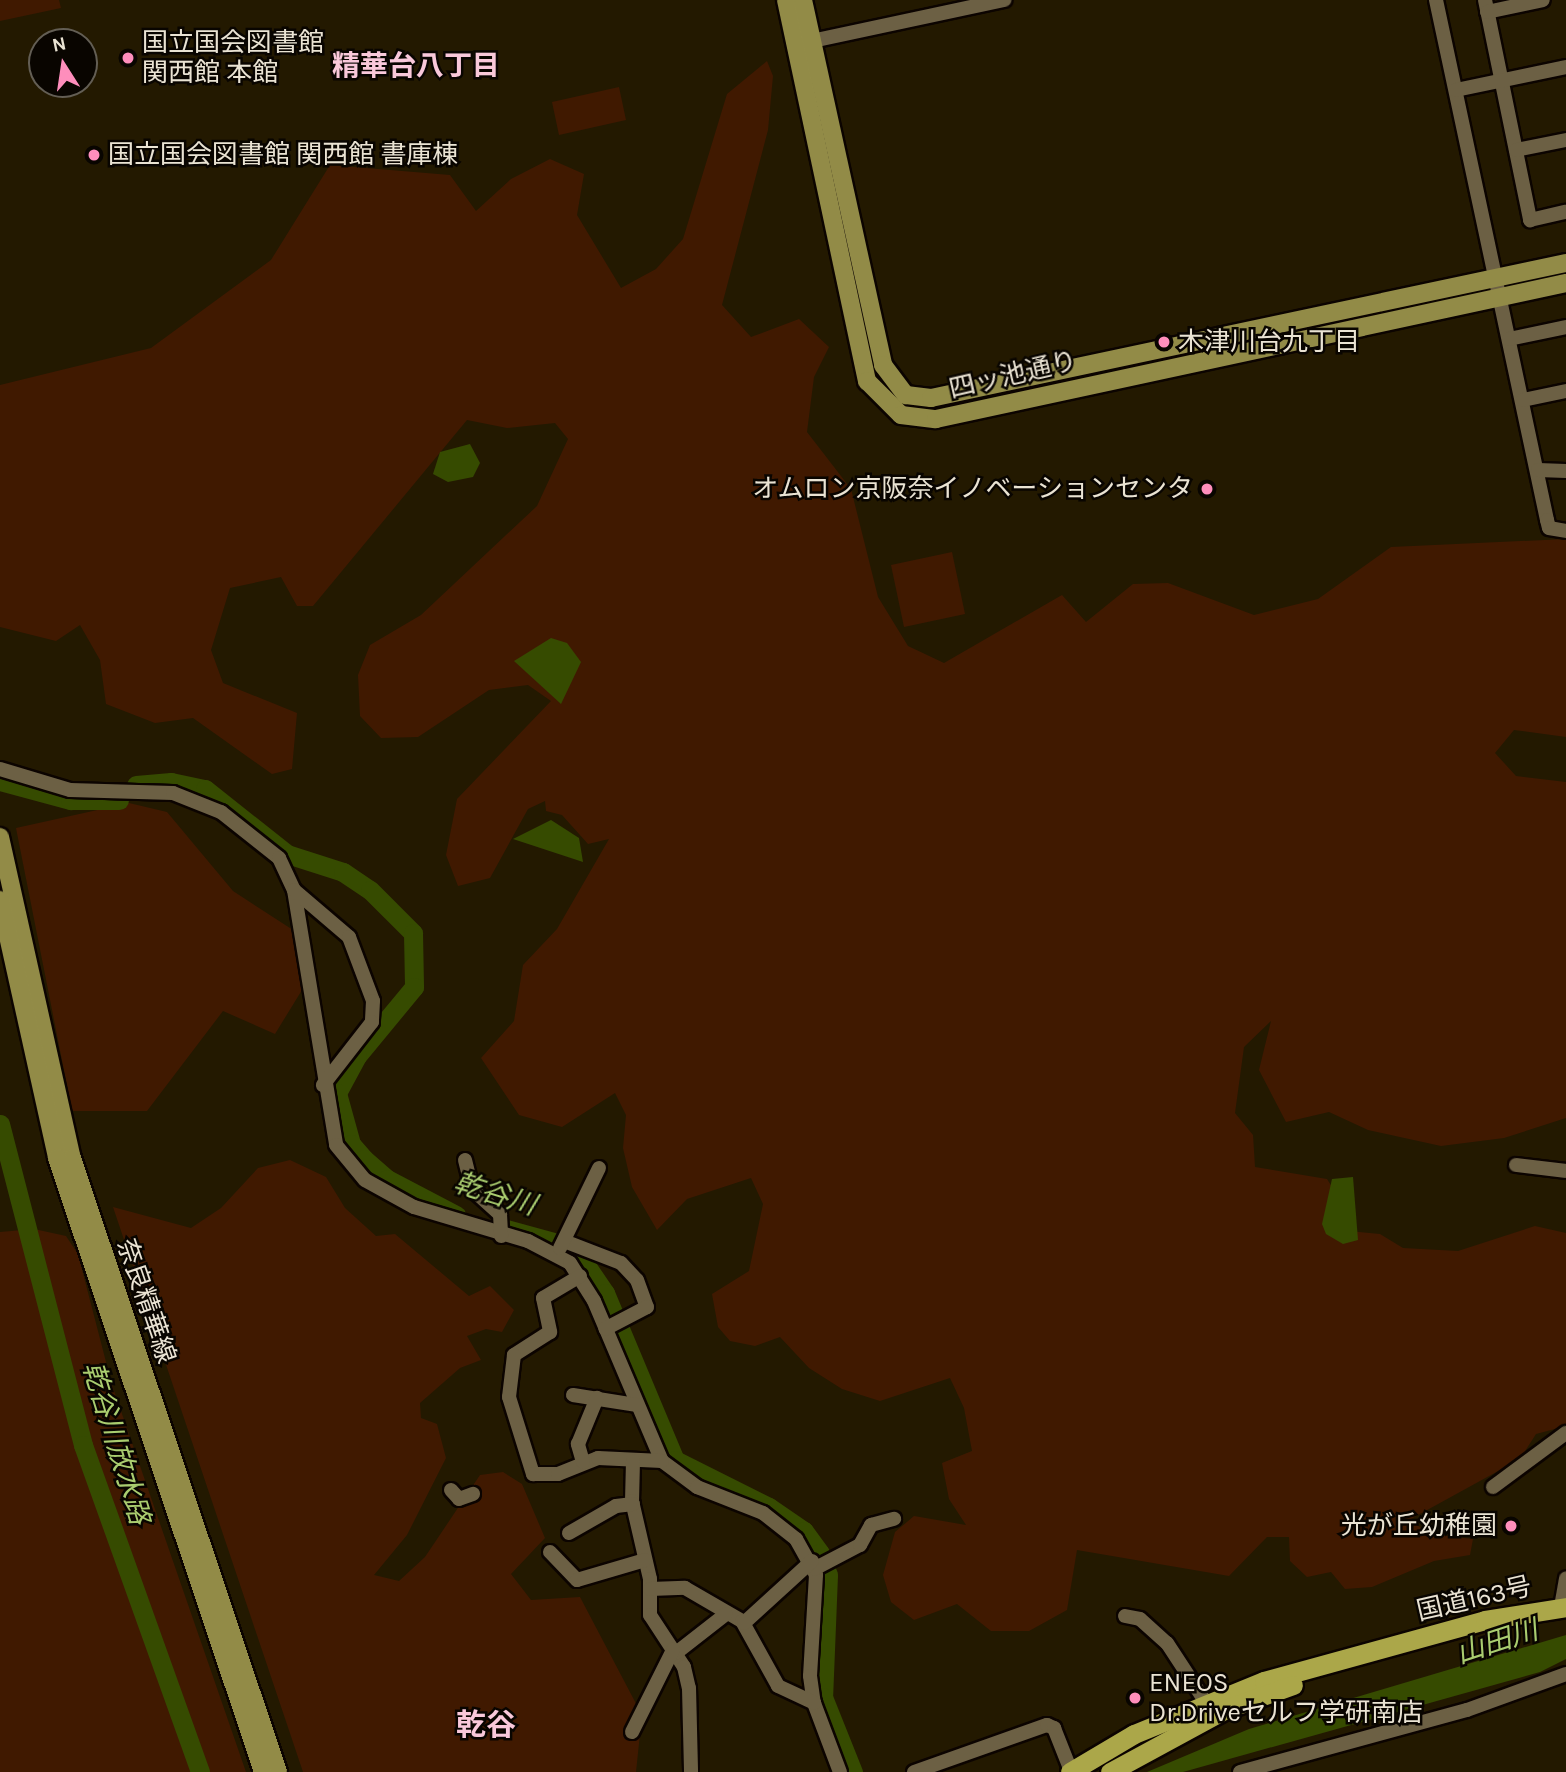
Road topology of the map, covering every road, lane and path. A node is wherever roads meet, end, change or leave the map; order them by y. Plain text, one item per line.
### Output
1 (786, 0) edge
2 (803, 0) edge
3 (1004, 0) edge
4 (1436, 0) edge
5 (1543, 0) edge
6 (1486, 6) edge
7 (803, 43) junction
8 (1566, 67) edge
9 (1501, 82) junction
10 (1456, 90) junction
11 (1566, 140) edge
12 (1516, 150) junction
13 (1566, 212) edge
14 (1566, 263) edge
15 (1497, 279) junction
16 (1566, 283) edge
17 (1501, 299) junction
18 (1566, 327) edge
19 (1510, 339) junction
20 (1566, 391) edge
21 (1522, 400) junction
22 (1538, 470) junction
23 (1566, 471) edge
24 (1566, 531) edge
25 (0, 769) edge
26 (0, 837) edge
27 (294, 890) junction
28 (0, 901) edge
29 (323, 1085) junction
30 (465, 1160) dead end
31 (1516, 1165) dead end
32 (600, 1168) dead end
33 (1566, 1171) edge
34 (503, 1231) junction
35 (560, 1248) junction
36 (580, 1276) junction
37 (612, 1326) junction
38 (573, 1395) dead end
39 (597, 1398) junction
40 (637, 1405) junction
41 (1566, 1433) edge
42 (634, 1461) junction
43 (662, 1461) junction
44 (583, 1462) junction
45 (1493, 1487) dead end
46 (451, 1490) dead end
47 (473, 1494) dead end
48 (633, 1504) junction
49 (894, 1519) dead end
50 (569, 1533) dead end
51 (550, 1552) dead end
52 (645, 1560) junction
53 (819, 1565) junction
54 (1566, 1578) edge
55 (650, 1589) junction
56 (1563, 1607) edge
57 (726, 1614) junction
58 (1125, 1616) dead end
59 (744, 1623) junction
60 (1395, 1646) junction
61 (675, 1651) junction
62 (1566, 1674) edge
63 (1205, 1701) junction
64 (814, 1703) junction
65 (632, 1732) dead end
66 (263, 1772) edge
67 (278, 1772) edge
68 (691, 1772) edge
69 (840, 1772) edge
70 (914, 1772) edge
71 (1070, 1772) edge
72 (1110, 1772) edge
73 (1240, 1772) edge

1 - 7 main road, 四ッ池通り
2 - 7 main road, 四ッ池通り
3 - 7 street
4 - 10 street
5 - 6 street
6 - 9 street
7 - 15 main road, 四ッ池通り
7 - 17 main road, 四ッ池通り
8 - 9 street
9 - 10 street
9 - 12 street
10 - 15 street
11 - 12 street
12 - 13 street
14 - 15 main road, 四ッ池通り
15 - 17 street
16 - 17 main road, 四ッ池通り
17 - 19 street
18 - 19 street
19 - 21 street
20 - 21 street
21 - 22 street
22 - 23 street
22 - 24 street
25 - 27 street
26 - 67 main road, 奈良精華線
27 - 29 street
27 - 29 street
28 - 66 main road, 奈良精華線
29 - 34 street
30 - 34 street
31 - 33 street
32 - 35 street
34 - 35 street
35 - 36 street
35 - 37 street
36 - 37 street
36 - 44 street
37 - 40 street
38 - 39 street
39 - 40 street
39 - 44 street
40 - 43 street
41 - 45 street
42 - 43 street
42 - 44 street
42 - 48 street
43 - 53 street
46 - 47 street
48 - 50 street
48 - 52 street
49 - 53 street
51 - 52 street
52 - 55 street
53 - 59 street
53 - 64 street
54 - 56 street
55 - 57 street
55 - 61 street
56 - 60 highway, 国道163号
57 - 59 street
57 - 61 street
58 - 63 street
59 - 64 street
60 - 63 highway, 国道163号
60 - 72 highway, 国道163号
61 - 65 street
61 - 68 street
62 - 73 street
63 - 71 highway, 国道163号
64 - 69 street
70 - 71 street

